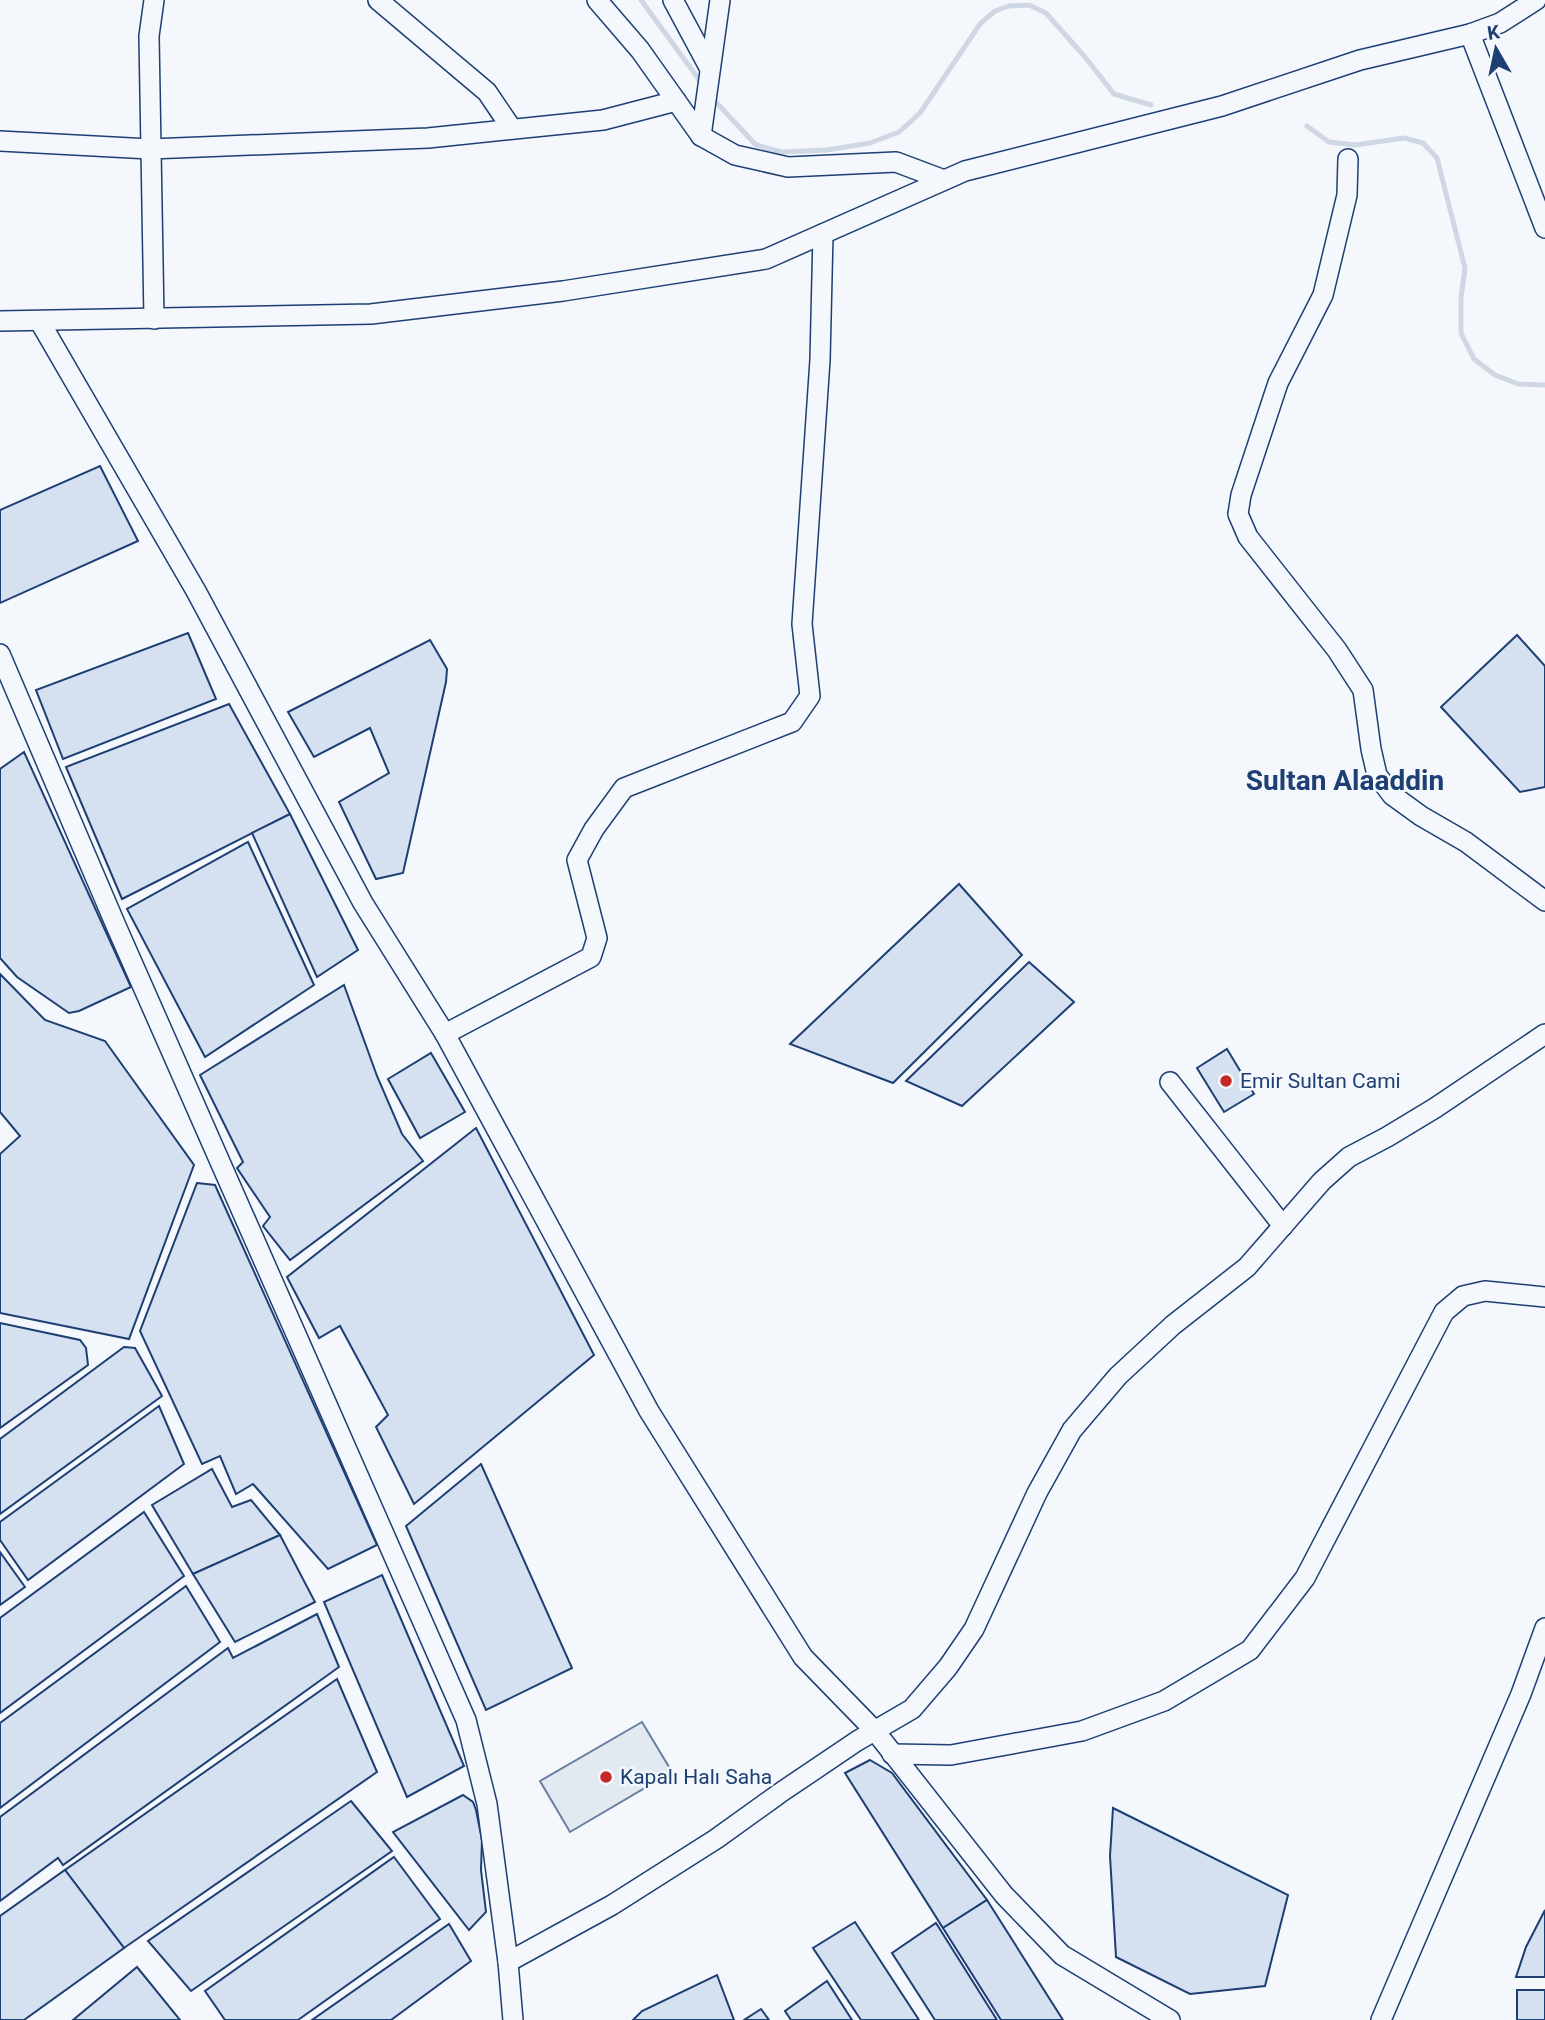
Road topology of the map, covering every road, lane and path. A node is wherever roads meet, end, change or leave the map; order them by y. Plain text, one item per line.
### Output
1 (154, 0) edge
2 (378, 0) edge
3 (597, 0) edge
4 (673, 0) edge
5 (720, 0) edge
6 (1536, 0) edge
7 (1470, 34) junction
8 (710, 69) junction
9 (676, 101) junction
10 (512, 129) junction
11 (701, 136) junction
12 (0, 141) edge
13 (150, 149) junction
14 (1348, 159) dead end
15 (944, 180) junction
16 (1545, 228) edge
17 (823, 234) junction
18 (154, 319) junction
19 (0, 321) edge
20 (40, 321) junction
21 (0, 654) edge
22 (1545, 901) edge
23 (445, 1034) junction
24 (1545, 1034) edge
25 (1170, 1082) dead end
26 (1283, 1226) junction
27 (1545, 1297) edge
28 (1545, 1628) edge
29 (875, 1731) junction
30 (892, 1754) junction
31 (508, 1962) junction
32 (513, 2020) edge
33 (1170, 2020) edge
34 (1381, 2020) edge

1 - 13 street
2 - 10 street
3 - 9 street
4 - 8 street
5 - 8 street
6 - 7 street
7 - 15 street
7 - 16 street
8 - 11 street
9 - 10 street
9 - 11 street
10 - 13 street
11 - 15 street
12 - 13 street
13 - 18 street
14 - 22 street
15 - 17 street
17 - 18 street
17 - 23 street
18 - 20 street
19 - 20 street
20 - 23 street
21 - 31 street
23 - 29 street
24 - 26 street
25 - 26 street
26 - 29 street
27 - 30 street
28 - 34 street
29 - 30 street
29 - 31 street
30 - 33 street
31 - 32 street

